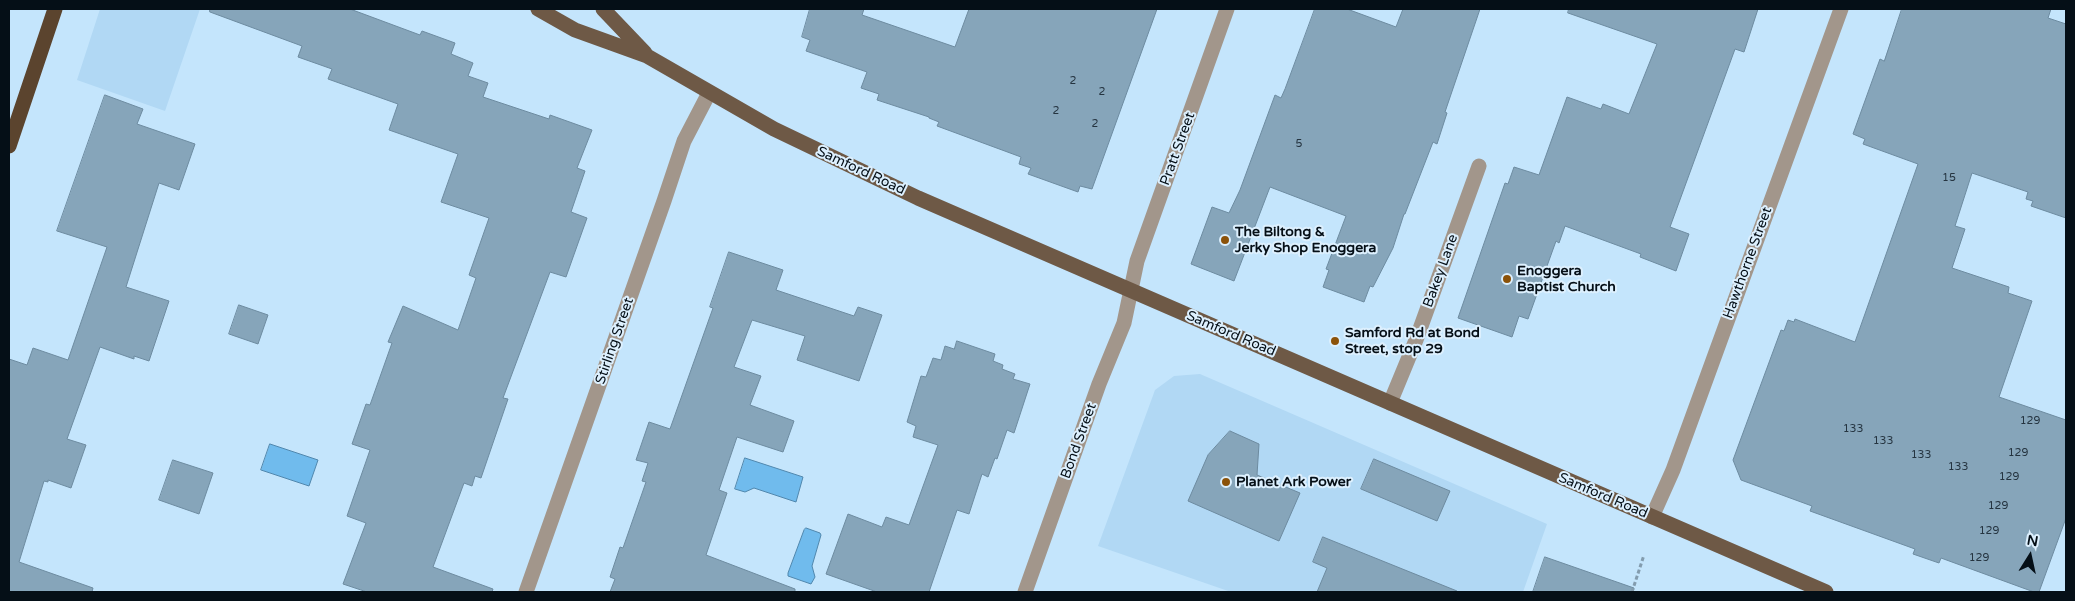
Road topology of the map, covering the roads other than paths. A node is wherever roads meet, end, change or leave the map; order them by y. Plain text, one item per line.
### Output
1 (55, 9) edge
2 (538, 9) edge
3 (603, 9) edge
4 (1227, 9) edge
5 (1841, 9) edge
6 (647, 56) junction
7 (710, 93) junction
8 (9, 146) edge
9 (1479, 166) dead end
10 (1131, 291) junction
11 (1390, 403) junction
12 (1652, 517) junction
13 (526, 592) edge
14 (1026, 592) edge
15 (1826, 592) edge

1 - 8 highway
2 - 6 main road, Samford Road
3 - 6 main road, Samford Road
4 - 10 street, Pratt Street
5 - 12 street, Hawthorne Street
6 - 7 main road, Samford Road
7 - 10 main road, Samford Road
7 - 13 street, Stirling Street
9 - 11 street, Bakey Lane
10 - 11 main road, Samford Road
10 - 14 street, Bond Street
11 - 12 main road, Samford Road
12 - 15 main road, Samford Road

